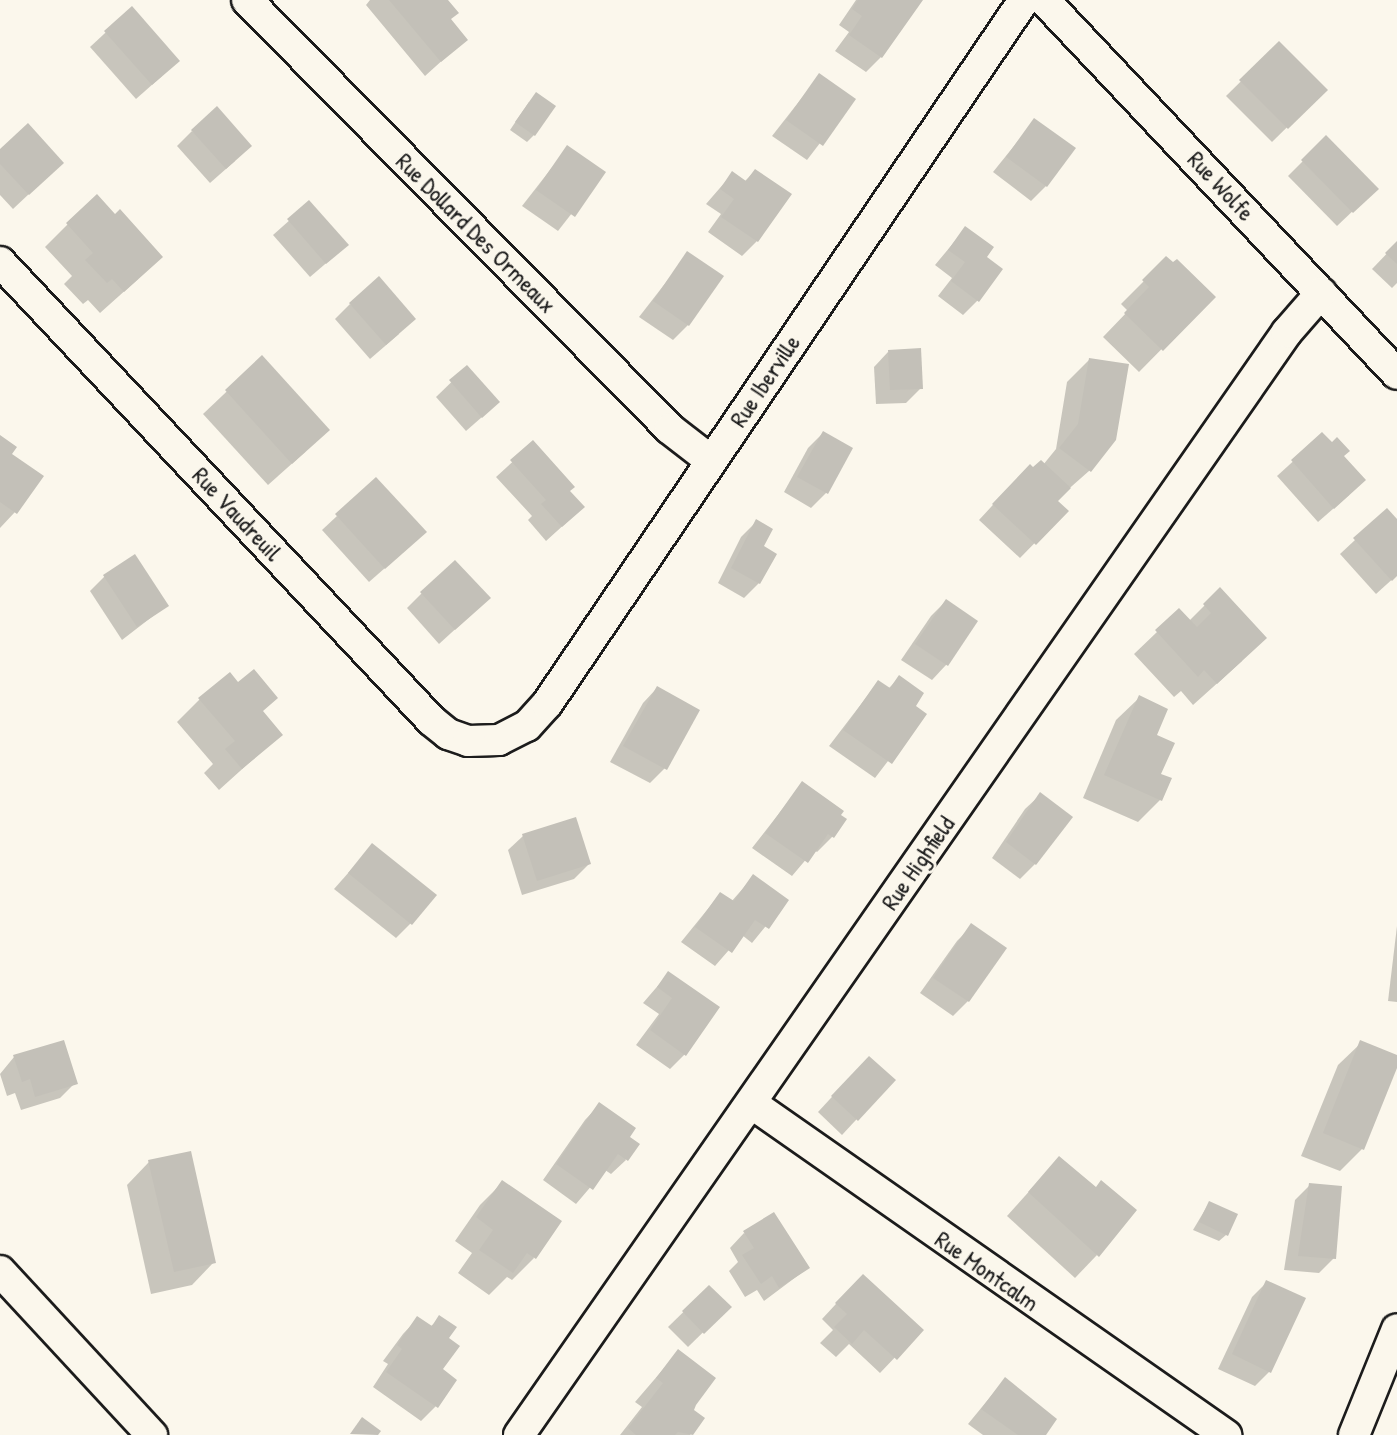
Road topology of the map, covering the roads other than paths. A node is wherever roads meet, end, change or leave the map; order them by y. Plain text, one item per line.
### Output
1 (247, 0) edge
2 (1024, 0) edge
3 (1044, 0) edge
4 (0, 262) edge
5 (1321, 293) junction
6 (1397, 374) edge
7 (710, 460) junction
8 (489, 742) joint
9 (751, 1103) junction
10 (0, 1271) edge
11 (1397, 1329) edge
12 (152, 1435) edge
13 (519, 1435) edge
14 (1226, 1435) edge
15 (1354, 1435) edge

1 - 7 street, Rue Dollard Des Ormeaux
2 - 7 street, Rue Iberville
3 - 5 street, Rue Wolfe
4 - 8 street, Rue Vaudreuil
5 - 6 street, Rue Wolfe
5 - 9 street, Rue Highfield
7 - 8 street, Rue Iberville
9 - 13 street, Rue Highfield
9 - 14 street, Rue Montcalm
10 - 12 street
11 - 15 street

